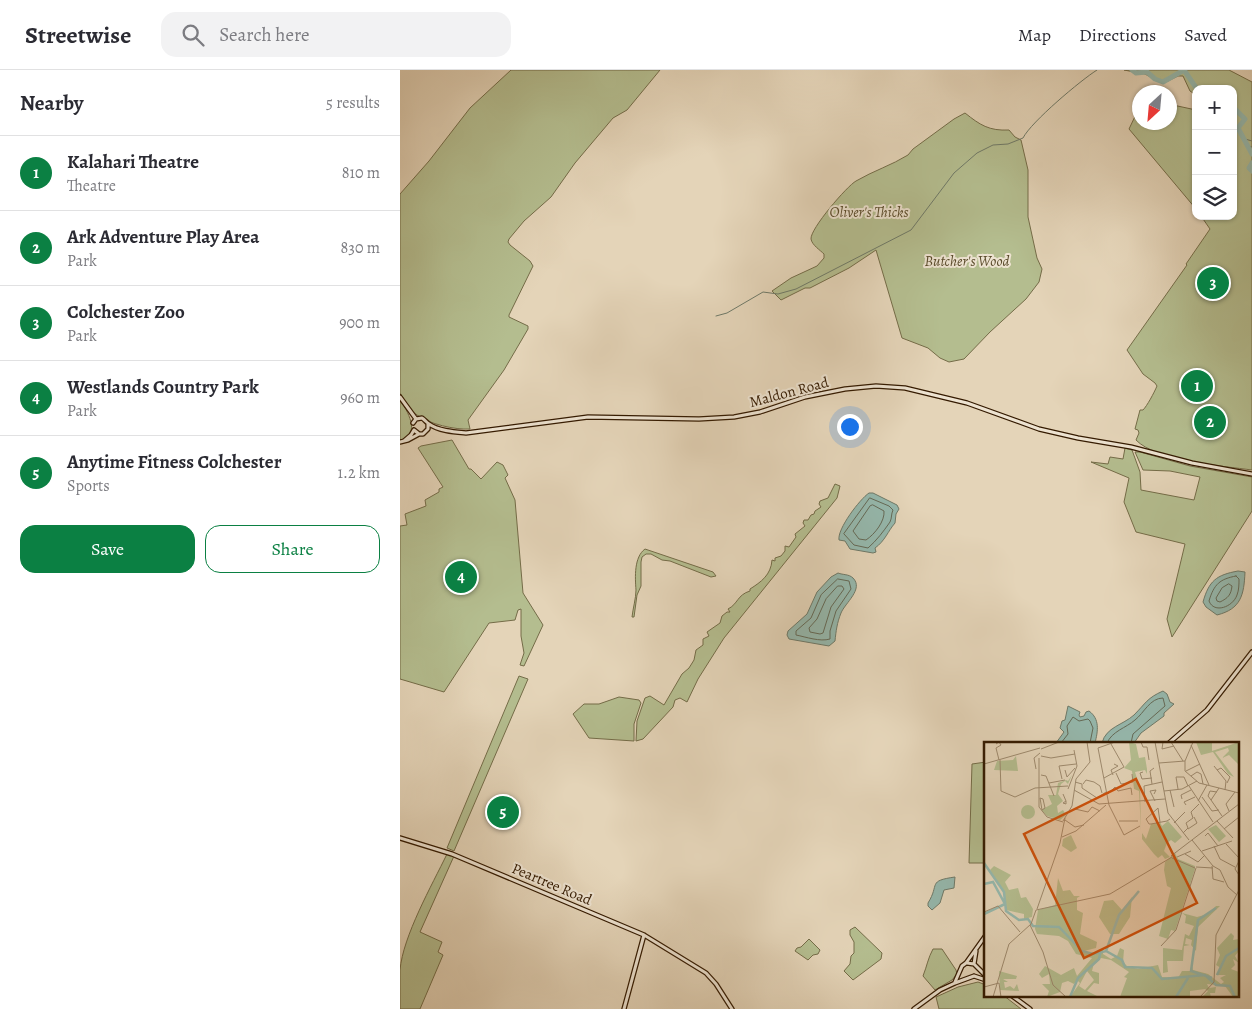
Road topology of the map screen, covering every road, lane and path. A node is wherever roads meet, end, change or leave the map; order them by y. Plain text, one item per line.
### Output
1 (400, 396) edge
2 (415, 421) junction
3 (428, 423) junction
4 (428, 429) junction
5 (442, 429) junction
6 (414, 430) junction
7 (419, 434) junction
8 (402, 442) edge
9 (1252, 474) edge
10 (1252, 652) edge
11 (1170, 742) edge
12 (400, 838) edge
13 (644, 935) junction
14 (984, 937) edge
15 (977, 946) junction
16 (966, 963) junction
17 (975, 966) junction
18 (961, 972) junction
19 (974, 976) junction
20 (984, 976) edge
21 (968, 978) junction
22 (984, 978) edge
23 (955, 983) junction
24 (1012, 996) edge
25 (624, 1009) edge
26 (732, 1009) edge
27 (914, 1009) edge
28 (1030, 1009) edge

1 - 2 main road
2 - 3 main road
2 - 6 main road
3 - 4 main road
3 - 5 main road, Maldon Road
4 - 5 main road, Maldon Road
4 - 7 main road
5 - 9 main road, Maldon Road
6 - 7 main road
6 - 8 main road
7 - 8 main road
10 - 11 main road
12 - 13 main road, Peartree Road
13 - 25 main road
13 - 26 main road, Peartree Road
14 - 15 main road
15 - 16 main road
15 - 17 main road
16 - 17 main road
16 - 18 main road
17 - 19 main road
17 - 20 main road
18 - 21 main road
18 - 23 main road
19 - 21 main road
19 - 22 main road
21 - 23 main road
23 - 27 main road
24 - 28 main road

